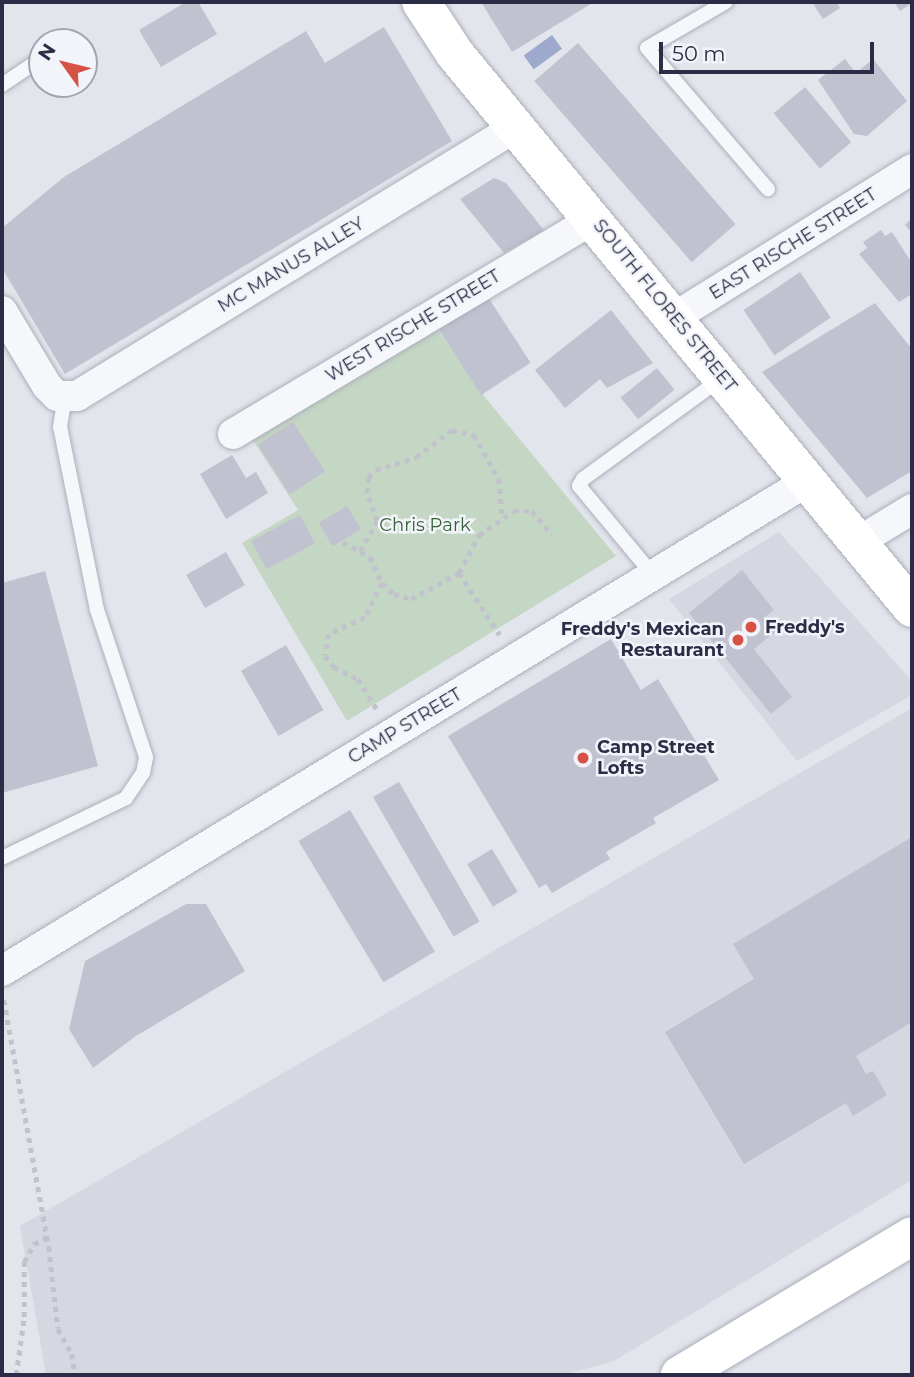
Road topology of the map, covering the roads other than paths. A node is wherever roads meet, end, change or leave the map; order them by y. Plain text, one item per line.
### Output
1 (421, 2) edge
2 (726, 2) edge
3 (28, 67) edge
4 (2, 85) edge
5 (516, 127) junction
6 (912, 169) edge
7 (768, 188) dead end
8 (593, 219) junction
9 (2, 311) edge
10 (673, 318) junction
11 (722, 377) junction
12 (65, 397) junction
13 (233, 434) dead end
14 (808, 481) junction
15 (912, 509) edge
16 (858, 542) junction
17 (653, 575) junction
18 (912, 608) edge
19 (2, 858) edge
20 (3, 983) edge
21 (912, 1236) edge
22 (680, 1375) edge

1 - 5 main road, SOUTH FLORES STREET
2 - 7 lane
3 - 4 lane
5 - 8 main road, SOUTH FLORES STREET
5 - 12 street, MC MANUS ALLEY
6 - 10 street, EAST RISCHE STREET
8 - 10 main road, SOUTH FLORES STREET
8 - 13 street, WEST RISCHE STREET
9 - 12 street
10 - 11 main road, SOUTH FLORES STREET
11 - 14 main road, SOUTH FLORES STREET
11 - 17 lane
12 - 19 lane
14 - 16 main road, SOUTH FLORES STREET
14 - 17 street, CAMP STREET
15 - 16 street
16 - 18 main road, SOUTH FLORES STREET
17 - 20 street, CAMP STREET
21 - 22 main road

